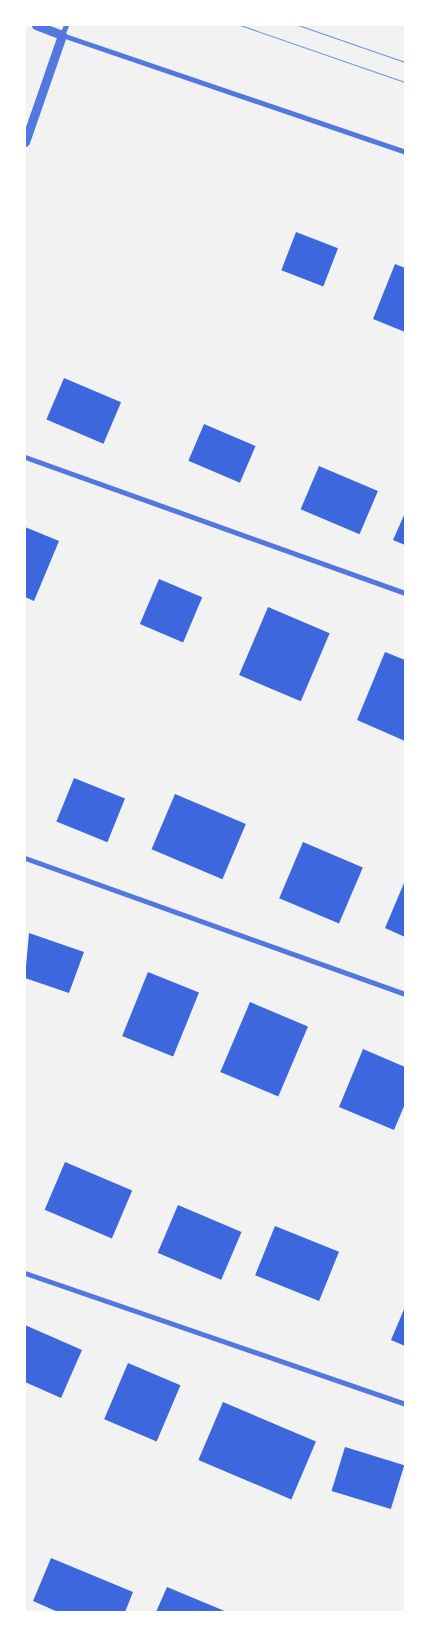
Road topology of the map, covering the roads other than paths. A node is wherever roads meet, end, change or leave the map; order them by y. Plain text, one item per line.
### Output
1 (36, 25) edge
2 (66, 25) edge
3 (62, 35) junction
4 (25, 142) edge
5 (405, 152) edge
6 (25, 457) edge
7 (405, 594) edge
8 (25, 858) edge
9 (405, 994) edge
10 (25, 1273) edge
11 (405, 1404) edge

1 - 3 street
2 - 3 street
3 - 4 street
3 - 5 street
6 - 7 street
8 - 9 street
10 - 11 street

